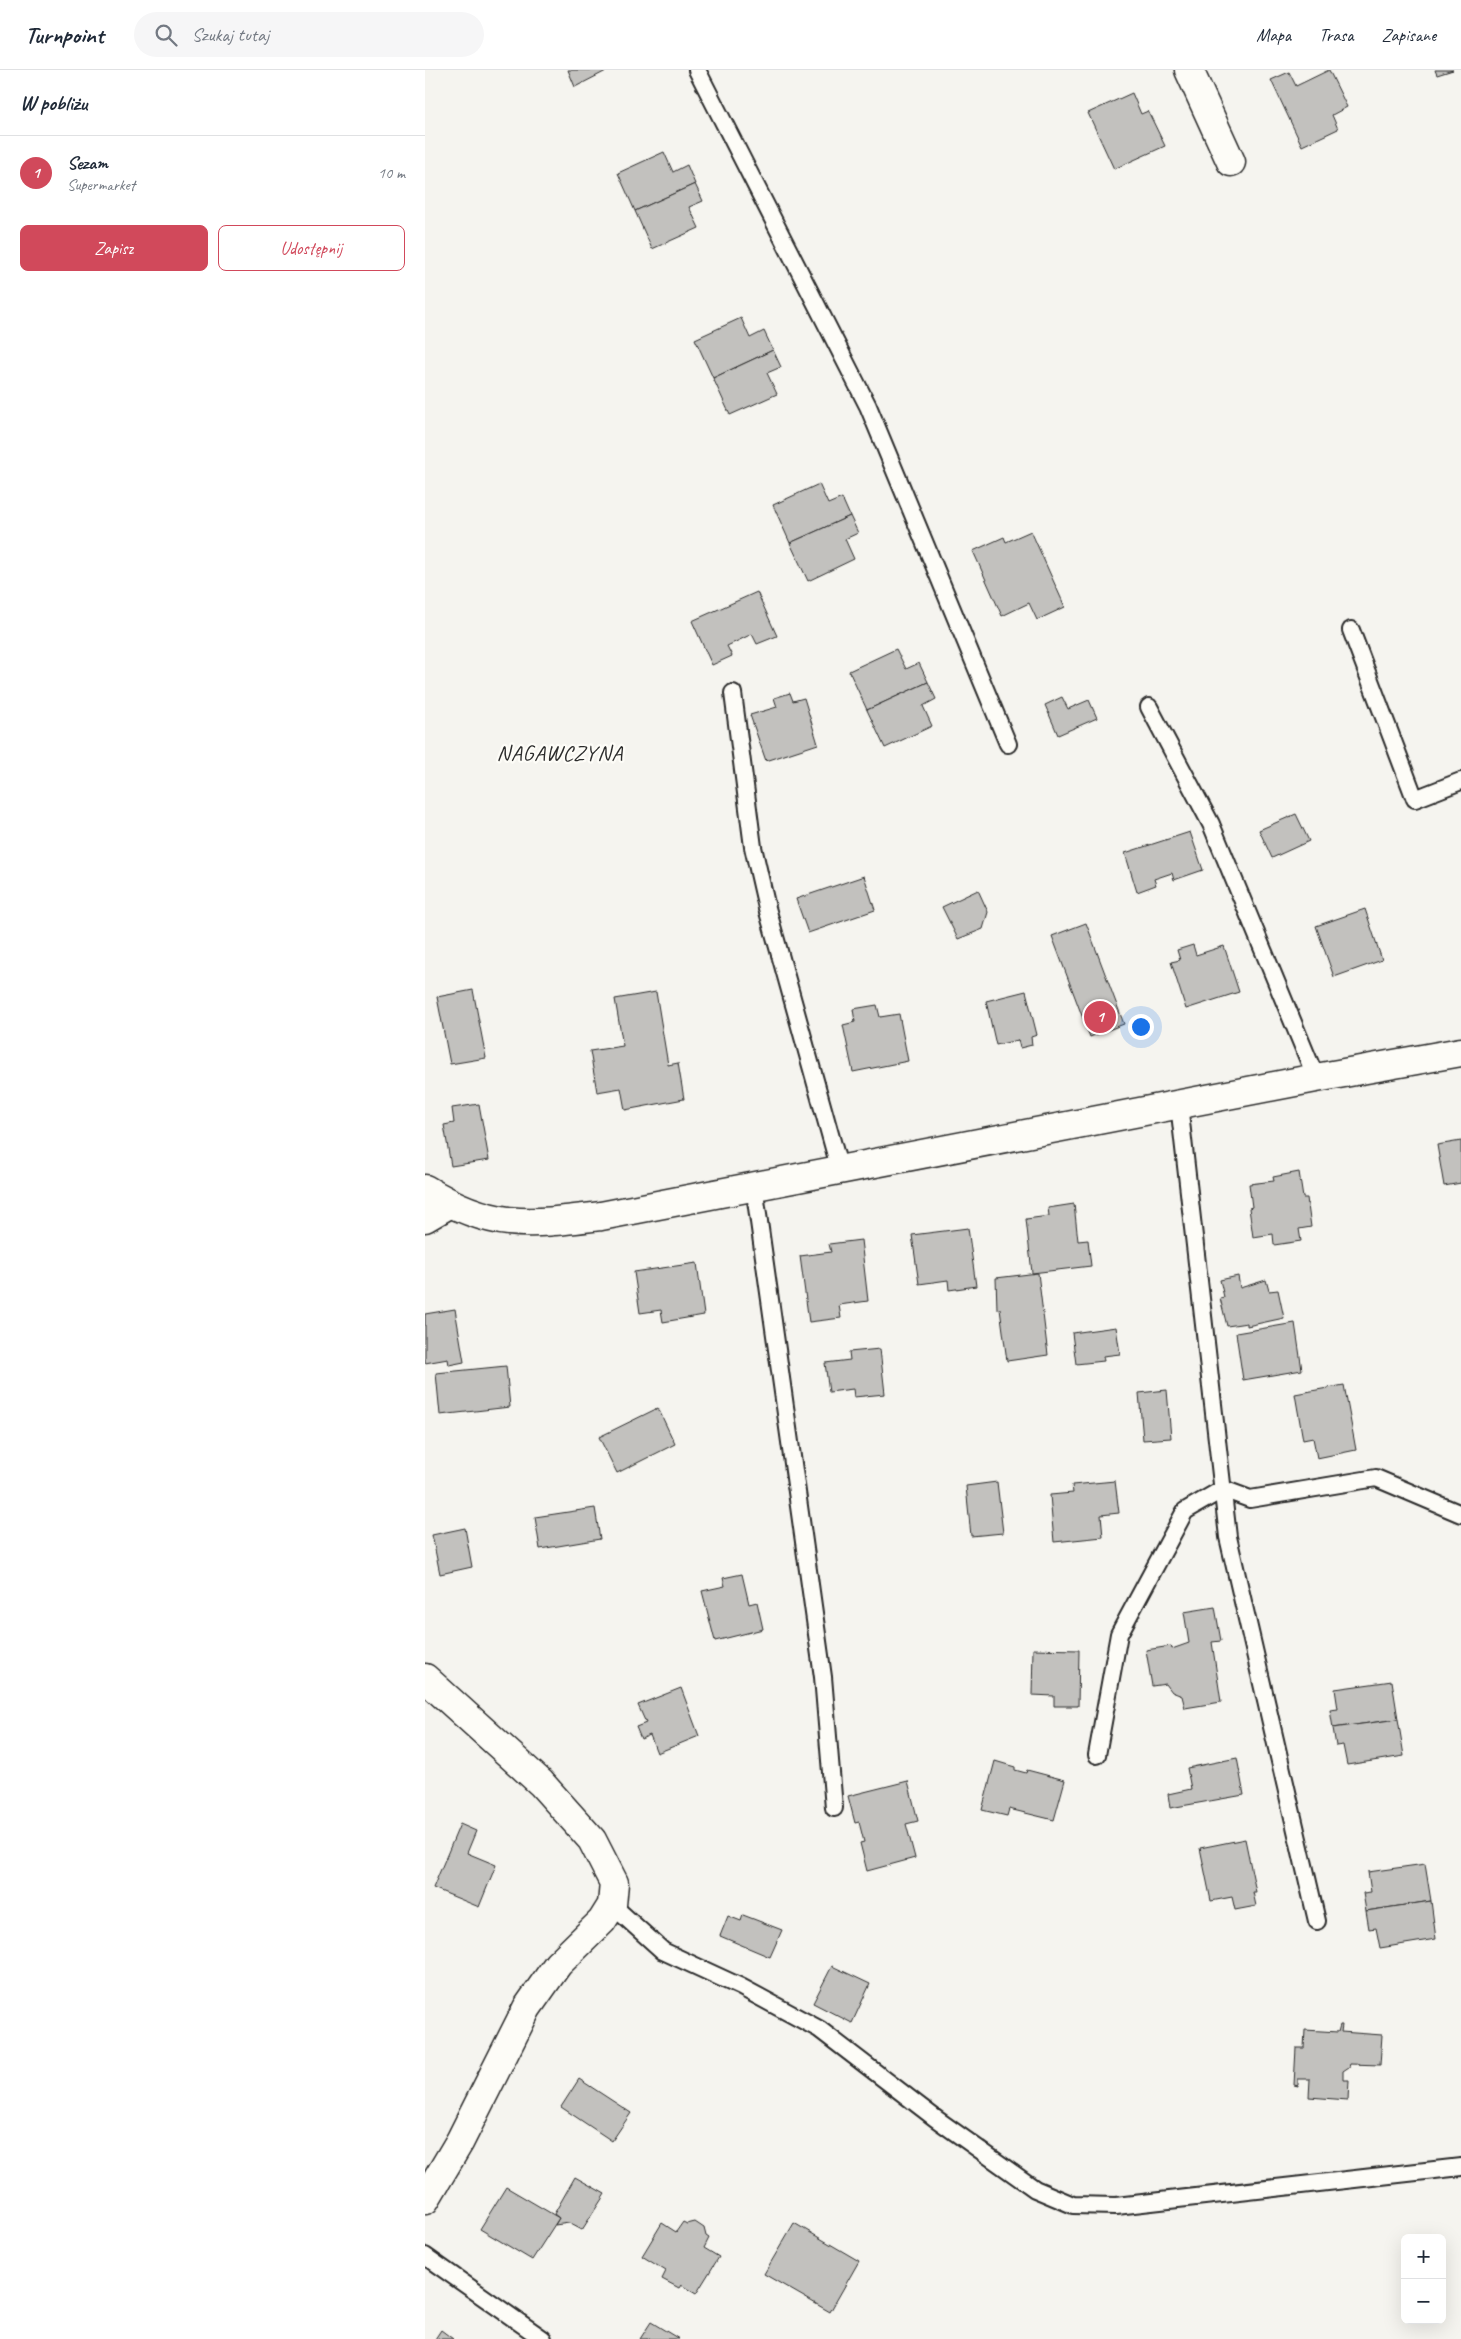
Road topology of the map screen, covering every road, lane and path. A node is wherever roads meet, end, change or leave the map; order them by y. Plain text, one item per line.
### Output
1 (697, 70) edge
2 (1189, 70) edge
3 (1231, 162) dead end
4 (1351, 630) dead end
5 (733, 693) dead end
6 (1149, 707) dead end
7 (1008, 744) dead end
8 (1461, 781) edge
9 (1461, 1052) edge
10 (1316, 1078) junction
11 (1179, 1104) junction
12 (840, 1170) junction
13 (754, 1186) junction
14 (425, 1189) edge
15 (449, 1204) junction
16 (425, 1218) edge
17 (1223, 1489) junction
18 (1461, 1514) edge
19 (425, 1678) edge
20 (1097, 1755) dead end
21 (834, 1808) dead end
22 (612, 1905) junction
23 (1317, 1921) dead end
24 (1461, 2167) edge
25 (425, 2200) edge
26 (425, 2256) edge
27 (543, 2339) edge

1 - 7 lane
2 - 3 street
4 - 8 lane
5 - 12 lane
6 - 10 lane
9 - 10 street
10 - 11 street
11 - 12 street
11 - 17 lane
12 - 13 street
13 - 15 street
13 - 21 lane
14 - 15 street
15 - 16 street
17 - 18 lane
17 - 20 lane
17 - 23 lane
19 - 22 street
22 - 24 lane
22 - 25 street
26 - 27 lane

